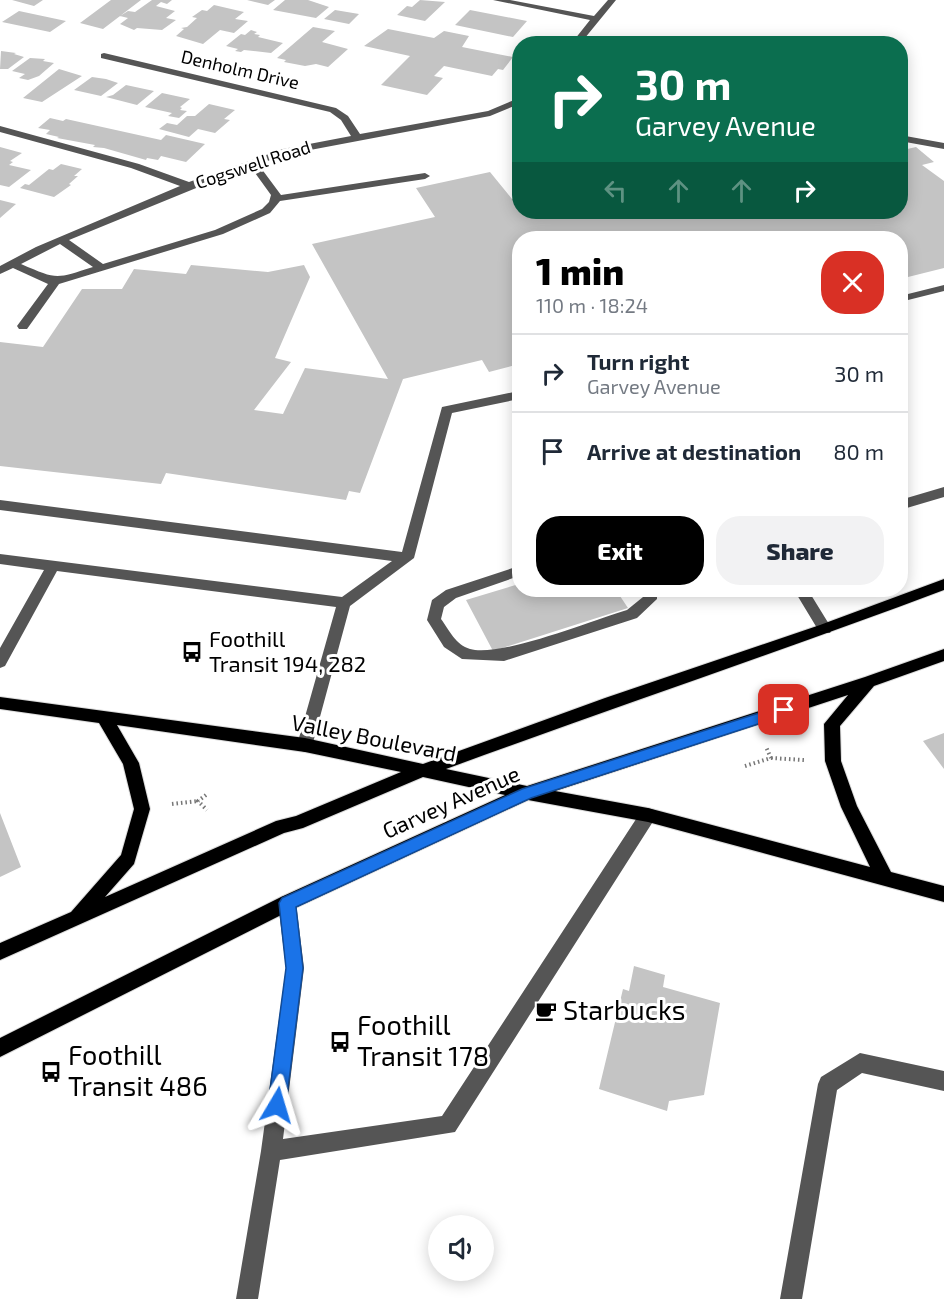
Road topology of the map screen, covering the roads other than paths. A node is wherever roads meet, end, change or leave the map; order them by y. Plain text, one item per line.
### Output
1 (497, 0) edge
2 (612, 0) edge
3 (596, 19) junction
4 (582, 36) edge
5 (104, 56) dead end
6 (512, 104) edge
7 (0, 129) edge
8 (357, 137) junction
9 (908, 139) edge
10 (944, 146) edge
11 (252, 162) junction
12 (425, 176) dead end
13 (189, 186) junction
14 (275, 199) junction
15 (61, 240) junction
16 (12, 264) junction
17 (103, 269) junction
18 (0, 271) edge
19 (55, 282) junction
20 (944, 288) edge
21 (908, 297) edge
22 (23, 326) dead end
23 (512, 396) edge
24 (944, 492) edge
25 (908, 503) edge
26 (0, 505) edge
27 (407, 558) junction
28 (0, 559) edge
29 (53, 566) junction
30 (512, 573) edge
31 (944, 584) edge
32 (650, 597) edge
33 (805, 597) edge
34 (344, 603) junction
35 (825, 629) junction
36 (944, 655) edge
37 (0, 662) edge
38 (869, 682) junction
39 (0, 704) edge
40 (104, 718) junction
41 (305, 746) junction
42 (424, 770) junction
43 (527, 793) junction
44 (648, 815) junction
45 (886, 880) junction
46 (944, 894) edge
47 (287, 903) junction
48 (73, 919) junction
49 (0, 951) edge
50 (0, 1048) edge
51 (944, 1082) edge
52 (271, 1151) junction
53 (247, 1299) edge
54 (791, 1299) edge

1 - 3 street
2 - 3 street
3 - 4 street
5 - 8 street, Denholm Drive
6 - 8 street, Cogswell Road
7 - 13 street
8 - 11 street, Cogswell Road
9 - 10 street
11 - 13 street, Cogswell Road
11 - 14 street
12 - 14 street
13 - 15 street, Cogswell Road
14 - 17 street
15 - 16 street, Cogswell Road
15 - 17 street
16 - 18 street, Cogswell Road
16 - 19 street
17 - 19 street
19 - 22 street
20 - 21 street
23 - 27 street
24 - 25 street
26 - 27 street
27 - 34 street
28 - 29 street
29 - 34 street
29 - 37 street
30 - 32 street
31 - 35 main road, Garvey Avenue
33 - 35 street
34 - 41 street
35 - 42 main road, Garvey Avenue
36 - 38 main road, Garvey Avenue
38 - 43 main road, Garvey Avenue
38 - 45 main road
39 - 40 main road, Valley Boulevard
40 - 41 main road, Valley Boulevard
40 - 48 main road
41 - 42 main road, Valley Boulevard
42 - 43 main road, Valley Boulevard
42 - 48 main road, Garvey Avenue
43 - 44 main road, Valley Boulevard
43 - 47 main road, Garvey Avenue
44 - 45 main road, Valley Boulevard
44 - 52 street
45 - 46 main road, Valley Boulevard
47 - 50 main road, Garvey Avenue
47 - 52 street
48 - 49 main road, Garvey Avenue
51 - 54 street
52 - 53 street

